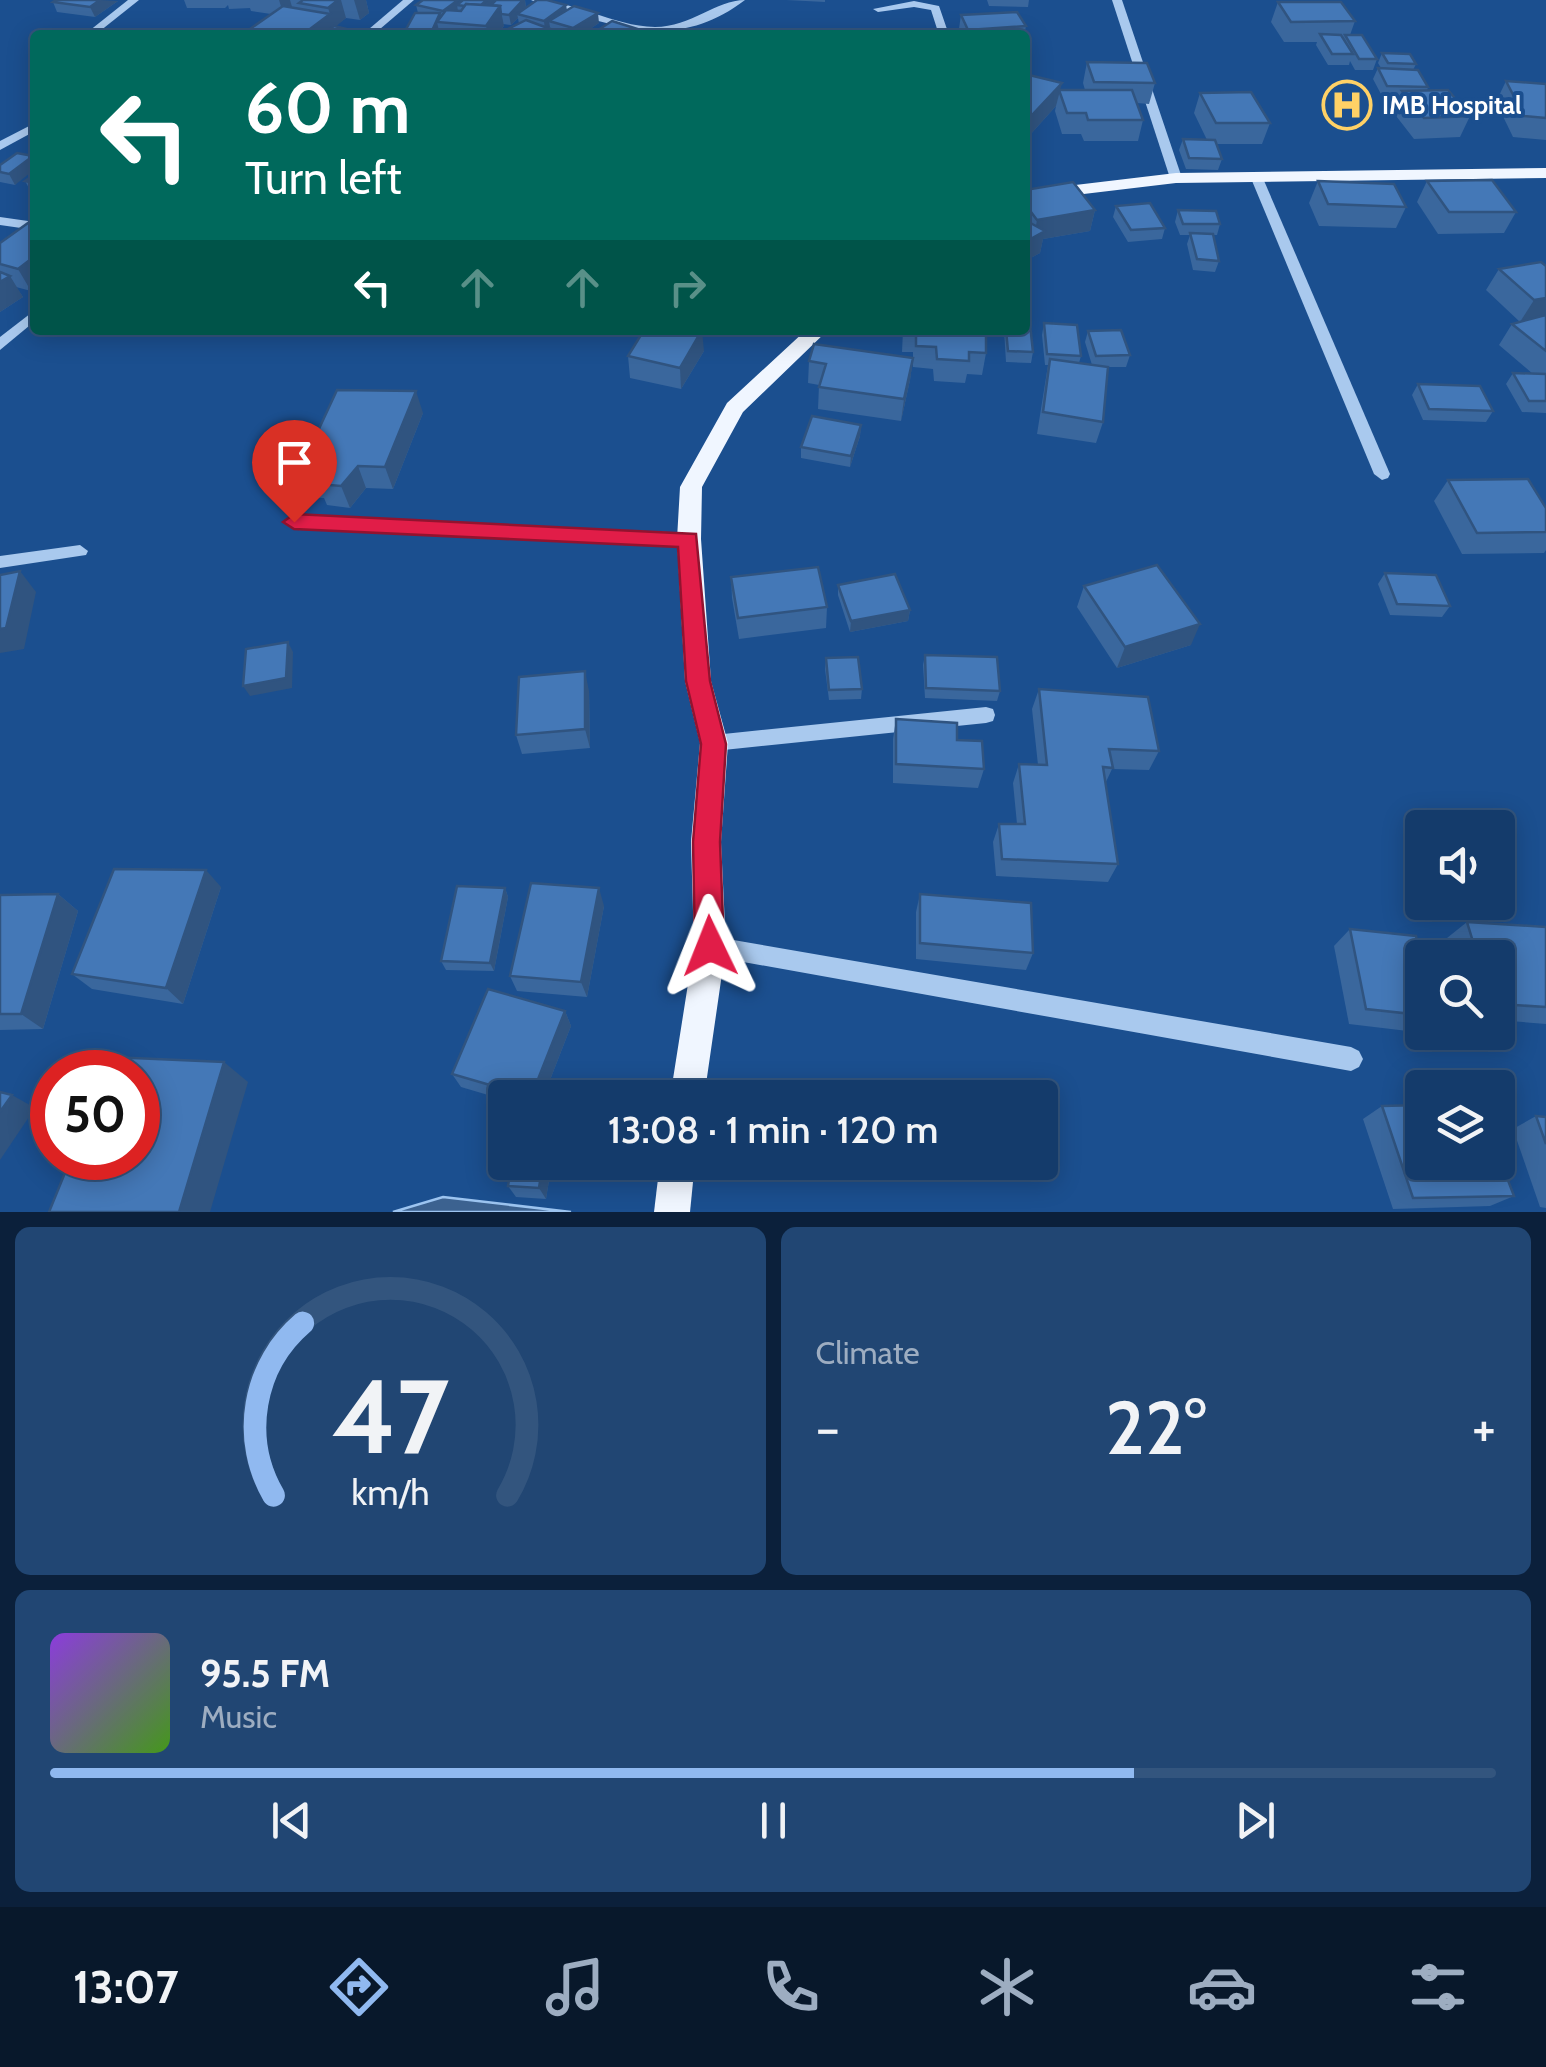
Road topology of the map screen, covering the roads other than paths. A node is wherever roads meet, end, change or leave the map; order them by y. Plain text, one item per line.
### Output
1 (134, 0) edge
2 (409, 0) edge
3 (536, 0) edge
4 (740, 0) edge
5 (1117, 0) edge
6 (878, 9) dead end
7 (95, 30) edge
8 (372, 30) edge
9 (640, 30) edge
10 (680, 30) edge
11 (942, 30) edge
12 (30, 129) edge
13 (0, 146) edge
14 (1546, 173) edge
15 (1256, 176) junction
16 (1176, 178) junction
17 (1030, 191) edge
18 (0, 220) edge
19 (30, 225) edge
20 (30, 318) edge
21 (813, 335) edge
22 (0, 345) edge
23 (1382, 474) dead end
24 (294, 522) dead end
25 (689, 540) junction
26 (80, 551) dead end
27 (0, 562) edge
28 (986, 716) dead end
29 (714, 744) junction
30 (710, 946) junction
31 (1351, 1059) dead end
32 (690, 1080) edge
33 (676, 1180) edge
34 (672, 1212) edge

1 - 7 street
2 - 8 street
3 - 9 street
4 - 10 street
5 - 16 street
6 - 11 street
12 - 13 street
14 - 15 main road
15 - 16 main road
15 - 23 street
16 - 17 main road
18 - 19 street
20 - 22 street
21 - 25 main road
24 - 25 street
25 - 29 main road
26 - 27 street
28 - 29 street
29 - 30 main road
30 - 31 street
30 - 32 main road
33 - 34 main road

